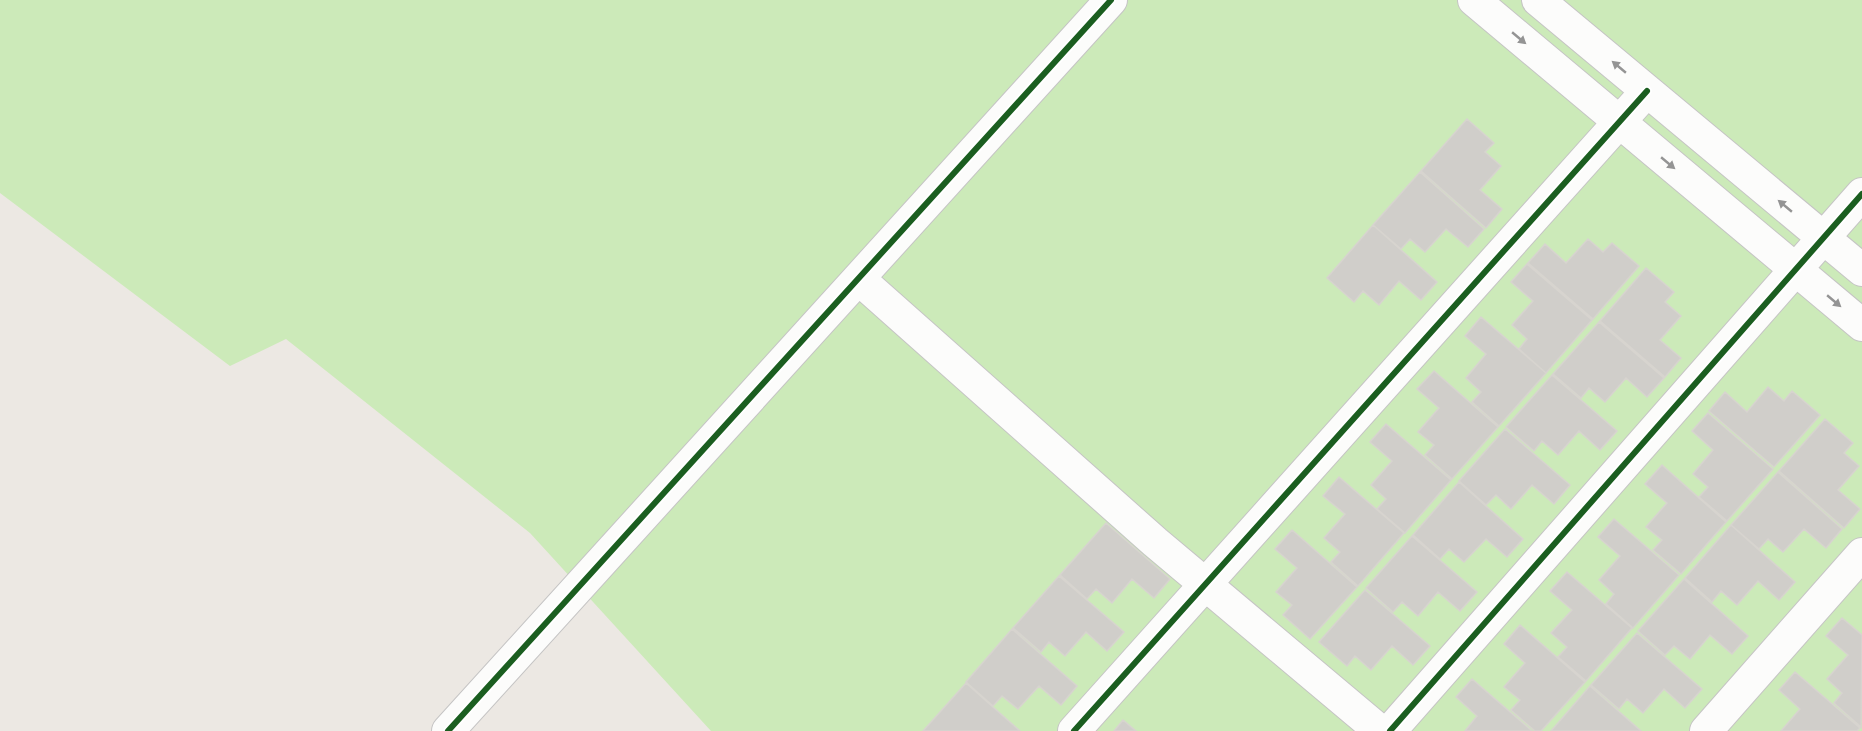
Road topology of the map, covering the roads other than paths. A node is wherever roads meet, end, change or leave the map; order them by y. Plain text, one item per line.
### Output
1 (1111, 0) edge
2 (1474, 0) edge
3 (1538, 0) edge
4 (1647, 91) junction
5 (1620, 122) junction
6 (1862, 194) edge
7 (1824, 238) junction
8 (1796, 270) junction
9 (1862, 270) edge
10 (859, 279) junction
11 (1862, 325) edge
12 (1862, 554) edge
13 (1204, 583) junction
14 (448, 731) edge
15 (1074, 731) edge
16 (1380, 731) edge
17 (1390, 731) edge
18 (1706, 731) edge

1 - 10 street
2 -> 5 street
4 -> 3 street
4 - 5 street
7 -> 4 street
5 -> 8 street
5 - 13 street
6 - 7 street
7 - 8 street
7 - 9 street
8 -> 11 street
8 - 17 street
10 - 13 street
10 - 14 street
12 - 18 street
13 - 15 street
13 - 16 street

